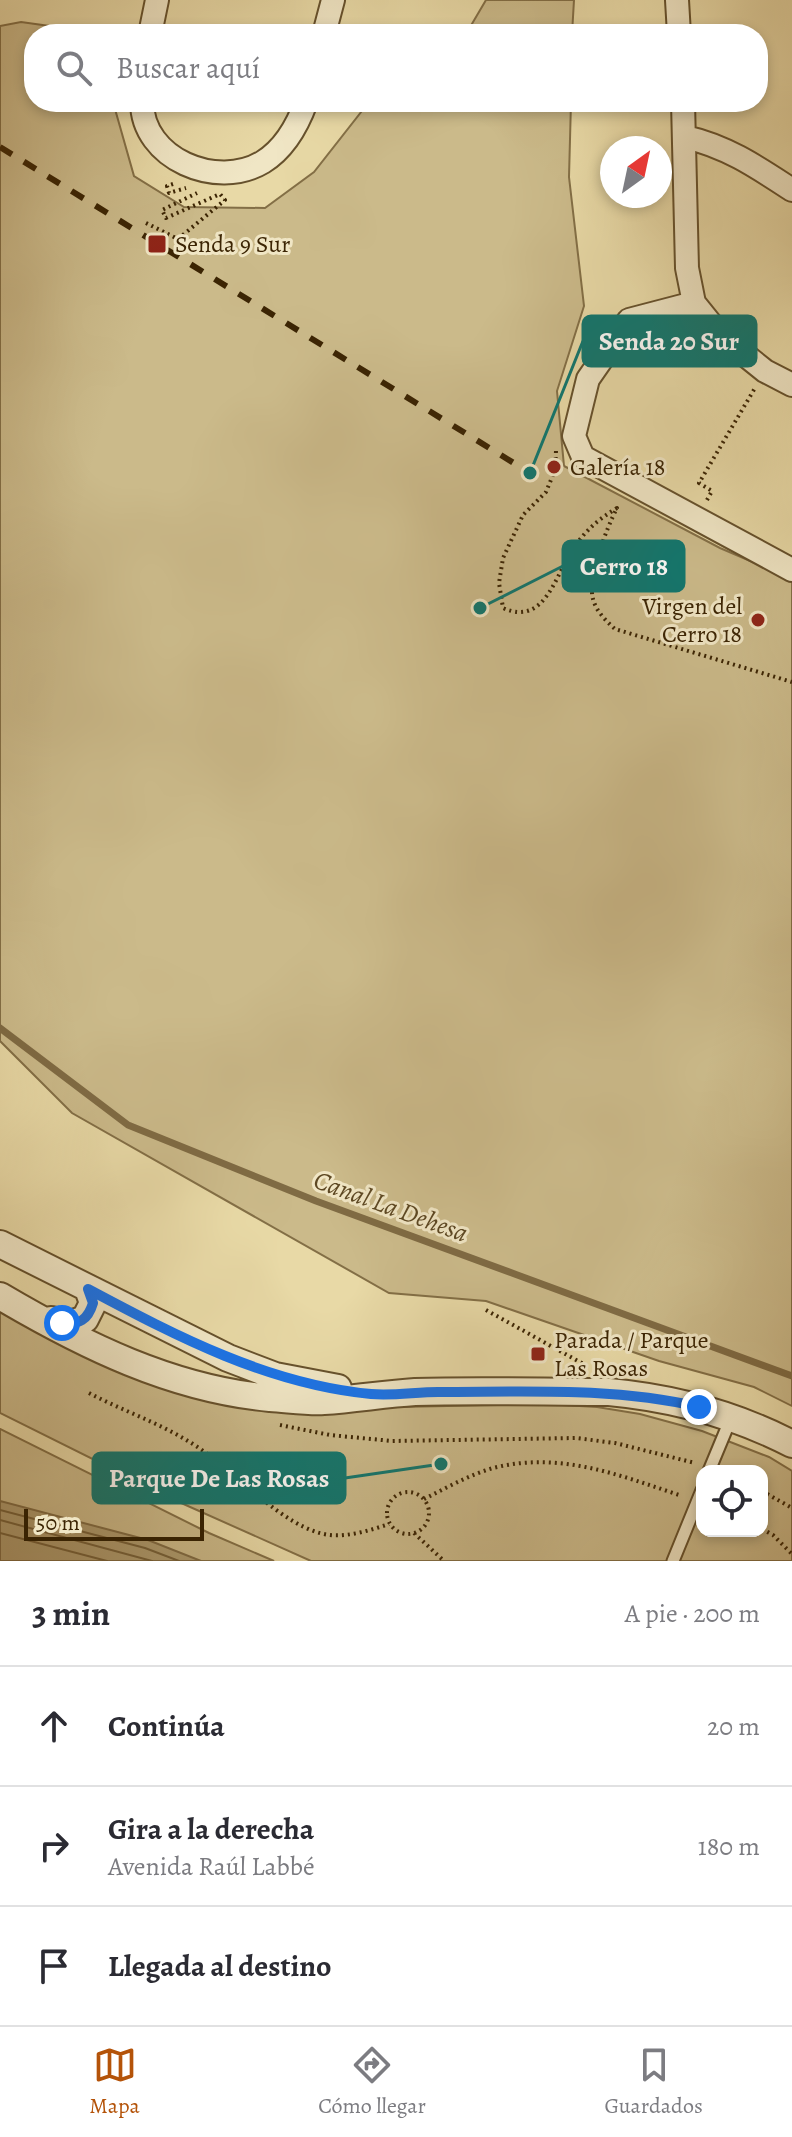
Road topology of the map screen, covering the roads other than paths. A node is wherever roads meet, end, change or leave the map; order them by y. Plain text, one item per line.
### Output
1 (157, 0) edge
2 (333, 0) edge
3 (677, 0) edge
4 (152, 24) edge
5 (327, 24) edge
6 (678, 24) edge
7 (142, 112) edge
8 (301, 112) edge
9 (684, 112) edge
10 (685, 137) junction
11 (792, 190) edge
12 (694, 303) junction
13 (792, 385) edge
14 (792, 570) edge
15 (0, 1244) edge
16 (88, 1289) junction
17 (0, 1296) edge
18 (33, 1316) junction
19 (374, 1394) junction
20 (731, 1417) junction
21 (792, 1444) edge
22 (711, 1465) edge
23 (696, 1505) edge
24 (673, 1561) edge

1 - 4 street
2 - 5 street
3 - 6 street
7 - 8 street
9 - 10 street
10 - 11 street
10 - 12 street
12 - 13 street
12 - 14 street
15 - 16 street
16 - 18 street
16 - 19 street
17 - 18 street
18 - 19 street
19 - 20 street
20 - 21 street
20 - 22 lane
23 - 24 lane

